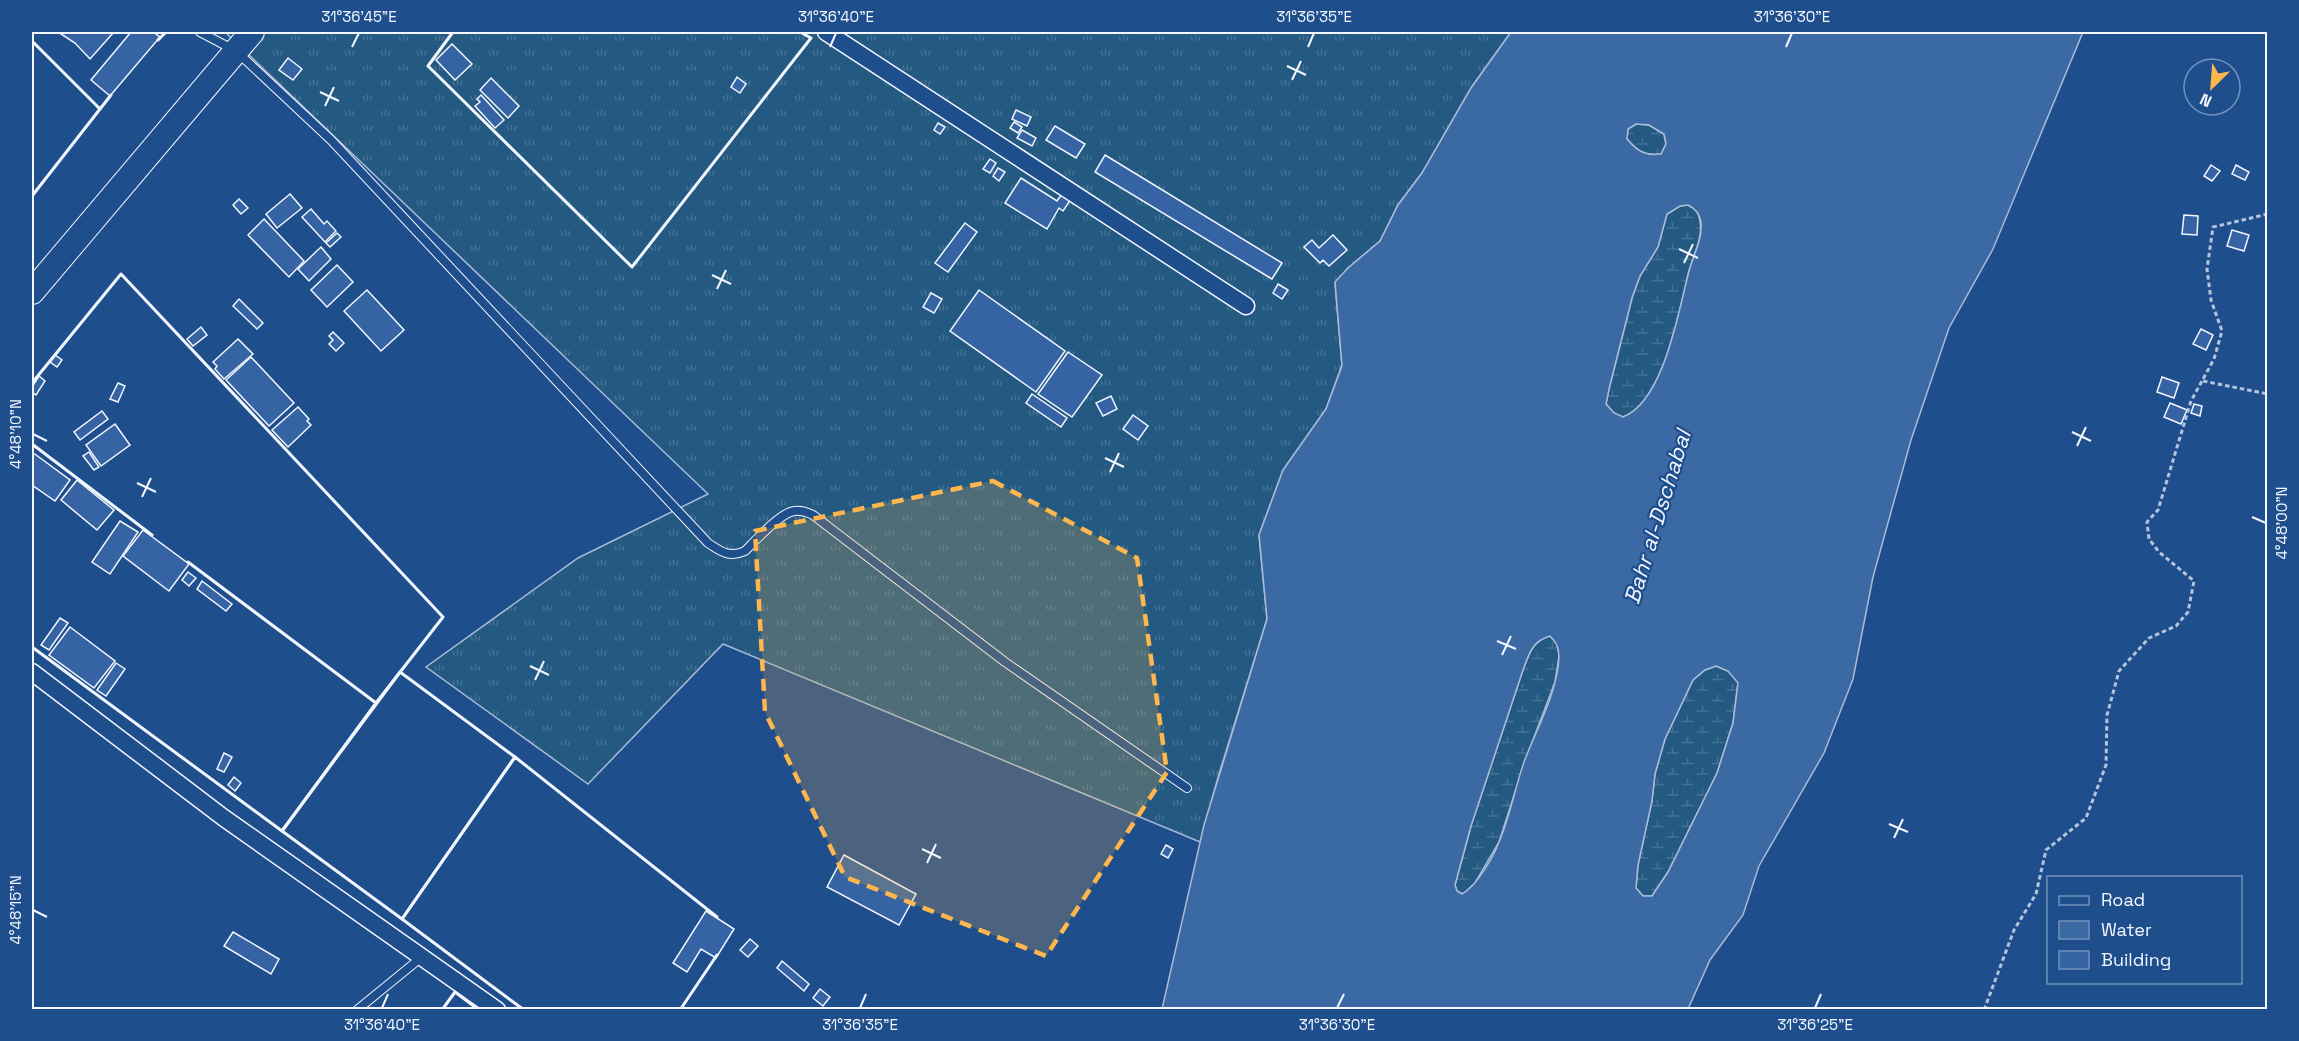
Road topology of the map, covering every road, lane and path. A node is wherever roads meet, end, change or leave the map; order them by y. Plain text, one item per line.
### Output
1 (200, 32) edge
2 (252, 32) edge
3 (826, 32) edge
4 (236, 51) junction
5 (2268, 214) edge
6 (32, 292) edge
7 (1246, 306) dead end
8 (2203, 381) junction
9 (2268, 394) edge
10 (32, 672) edge
11 (1187, 788) dead end
12 (423, 956) junction
13 (357, 1010) edge
14 (497, 1010) edge
15 (1984, 1010) edge

1 - 4 lane
2 - 4 main road
3 - 7 street
4 - 6 main road
4 - 11 lane
5 - 8 path
8 - 9 path
8 - 15 path
10 - 12 street
12 - 13 lane
12 - 14 street

